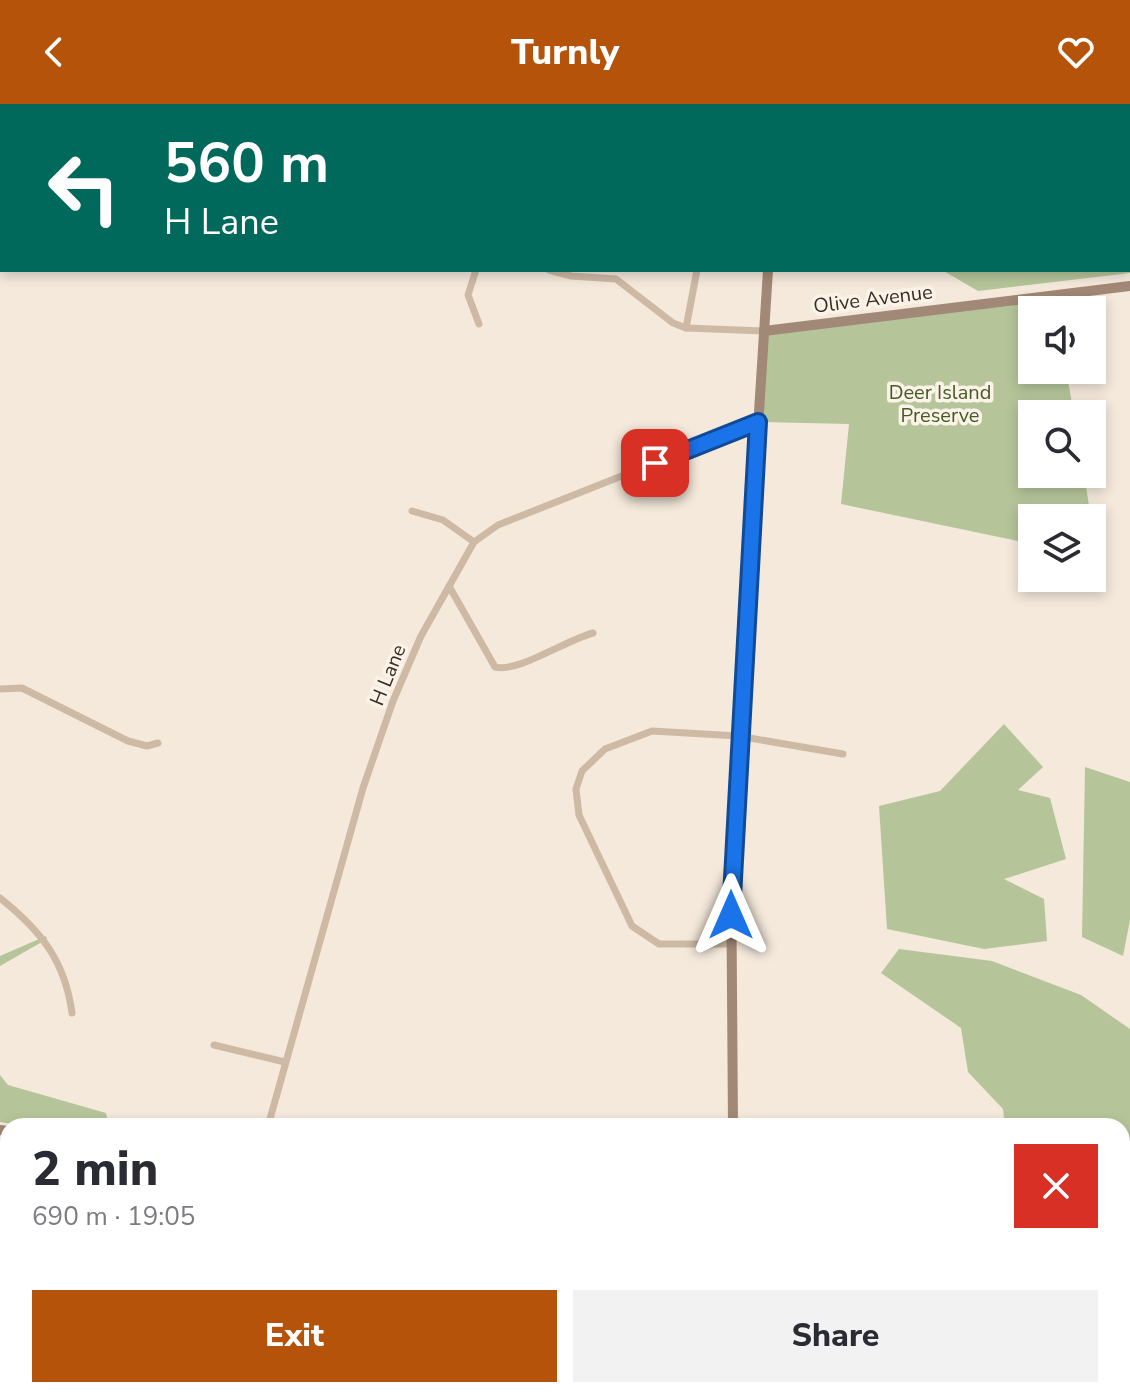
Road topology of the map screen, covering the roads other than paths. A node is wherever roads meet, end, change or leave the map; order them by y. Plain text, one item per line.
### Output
1 (475, 272) edge
2 (556, 272) edge
3 (697, 272) edge
4 (768, 272) edge
5 (616, 274) edge
6 (1130, 286) edge
7 (479, 324) dead end
8 (686, 328) junction
9 (764, 331) junction
10 (758, 422) junction
11 (412, 511) dead end
12 (474, 542) junction
13 (449, 586) junction
14 (593, 633) dead end
15 (0, 689) edge
16 (738, 736) junction
17 (158, 743) dead end
18 (843, 754) dead end
19 (0, 898) edge
20 (730, 944) junction
21 (72, 1013) dead end
22 (214, 1045) dead end
23 (285, 1062) junction
24 (270, 1118) edge
25 (733, 1118) edge

1 - 7 street
2 - 5 street
3 - 8 street
4 - 9 main road
5 - 8 street
6 - 9 main road, Olive Avenue
8 - 9 street
9 - 10 main road
10 - 12 street, H Lane
10 - 16 main road
11 - 12 street
12 - 13 street, H Lane
13 - 14 street
13 - 23 street, H Lane
15 - 17 street
16 - 18 street
16 - 20 main road
16 - 20 street
19 - 21 street
20 - 25 main road
22 - 23 street
23 - 24 street, H Lane

